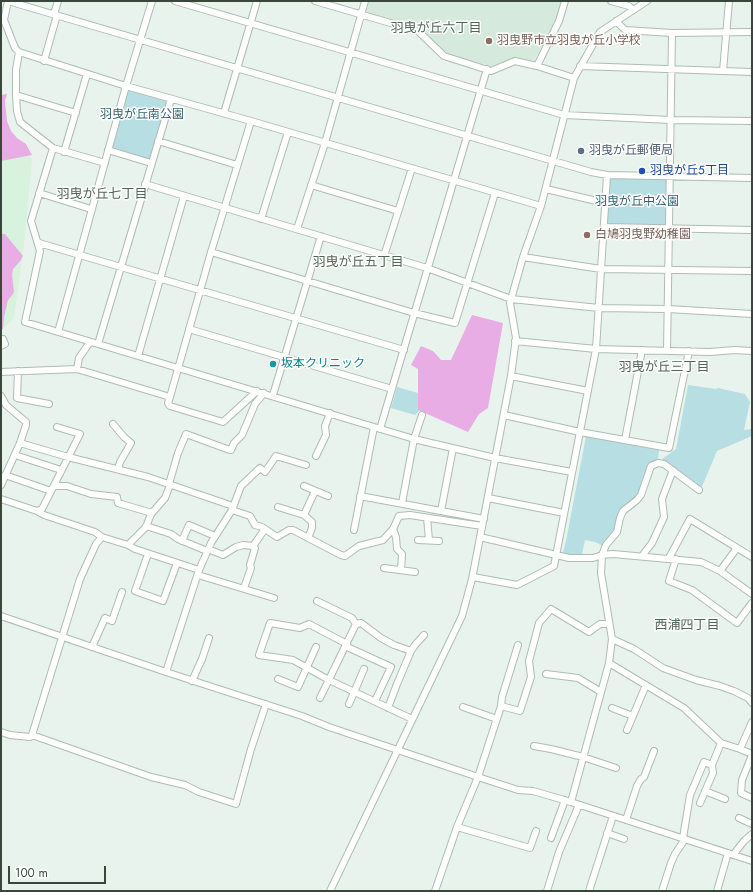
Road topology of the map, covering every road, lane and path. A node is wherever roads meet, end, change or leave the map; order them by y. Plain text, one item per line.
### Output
1 (8, 1) edge
2 (58, 1) edge
3 (152, 1) edge
4 (175, 1) edge
5 (257, 1) edge
6 (315, 1) edge
7 (365, 1) edge
8 (565, 1) edge
9 (611, 1) edge
10 (647, 1) edge
11 (729, 1) edge
12 (633, 10) junction
13 (56, 15) junction
14 (361, 15) junction
15 (616, 21) junction
16 (250, 24) junction
17 (672, 32) junction
18 (726, 32) junction
19 (752, 32) edge
20 (140, 40) junction
21 (19, 52) junction
22 (350, 53) junction
23 (44, 61) junction
24 (537, 66) junction
25 (580, 66) junction
26 (237, 68) junction
27 (487, 69) junction
28 (672, 70) junction
29 (723, 71) junction
30 (752, 72) edge
31 (87, 74) junction
32 (574, 78) junction
33 (126, 86) junction
34 (480, 91) junction
35 (16, 95) junction
36 (338, 98) junction
37 (171, 99) junction
38 (76, 113) junction
39 (224, 113) junction
40 (564, 115) junction
41 (671, 120) junction
42 (251, 121) junction
43 (752, 121) edge
44 (288, 132) junction
45 (467, 136) junction
46 (158, 141) junction
47 (325, 143) junction
48 (53, 148) junction
49 (108, 150) junction
50 (64, 152) junction
51 (554, 162) junction
52 (105, 163) junction
53 (151, 163) junction
54 (237, 165) junction
55 (412, 168) junction
56 (607, 175) junction
57 (669, 176) junction
58 (752, 178) edge
59 (454, 181) junction
60 (145, 184) junction
61 (311, 185) junction
62 (546, 189) junction
63 (39, 193) junction
64 (495, 193) junction
65 (184, 196) junction
66 (605, 202) junction
67 (541, 206) junction
68 (224, 208) junction
69 (91, 209) junction
70 (398, 212) junction
71 (261, 219) junction
72 (604, 227) junction
73 (668, 228) junction
74 (297, 230) junction
75 (752, 230) edge
76 (320, 236) junction
77 (38, 243) junction
78 (211, 252) junction
79 (78, 255) junction
80 (384, 256) junction
81 (523, 257) junction
82 (121, 268) junction
83 (427, 268) junction
84 (601, 269) junction
85 (667, 270) junction
86 (752, 271) edge
87 (160, 279) junction
88 (308, 280) junction
89 (467, 282) junction
90 (200, 291) junction
91 (511, 299) junction
92 (599, 308) junction
93 (668, 309) junction
94 (414, 313) junction
95 (752, 314) edge
96 (296, 319) junction
97 (189, 329) junction
98 (58, 332) junction
99 (3, 339) dead end
100 (515, 341) junction
101 (90, 342) junction
102 (98, 344) junction
103 (1, 346) edge
104 (596, 349) junction
105 (404, 350) junction
106 (642, 350) junction
107 (667, 351) junction
108 (689, 351) junction
109 (752, 351) edge
110 (138, 356) junction
111 (284, 358) junction
112 (178, 368) junction
113 (77, 369) junction
114 (18, 371) junction
115 (1, 372) edge
116 (511, 376) junction
117 (392, 389) junction
118 (257, 391) junction
119 (588, 391) junction
120 (264, 393) junction
121 (273, 395) junction
122 (1, 396) edge
123 (170, 396) junction
124 (49, 404) dead end
125 (330, 413) junction
126 (422, 415) dead end
127 (504, 415) junction
128 (113, 424) dead end
129 (57, 427) dead end
130 (377, 428) junction
131 (580, 432) junction
132 (414, 439) junction
133 (625, 440) junction
134 (20, 443) junction
135 (453, 448) junction
136 (15, 455) junction
137 (316, 456) dead end
138 (68, 457) junction
139 (495, 458) junction
140 (306, 465) dead end
141 (118, 469) junction
142 (61, 470) junction
143 (673, 470) junction
144 (572, 472) junction
145 (5, 476) junction
146 (1, 485) edge
147 (170, 485) junction
148 (304, 486) dead end
149 (52, 488) junction
150 (699, 490) dead end
151 (315, 491) junction
152 (328, 496) dead end
153 (360, 496) junction
154 (488, 498) junction
155 (1, 499) edge
156 (402, 503) junction
157 (278, 507) dead end
158 (232, 508) junction
159 (38, 511) junction
160 (441, 511) junction
161 (152, 513) junction
162 (564, 514) junction
163 (304, 515) junction
164 (427, 518) junction
165 (483, 522) junction
166 (146, 526) junction
167 (393, 528) junction
168 (264, 529) junction
169 (354, 530) dead end
170 (215, 536) junction
171 (102, 537) junction
172 (480, 537) junction
173 (308, 538) junction
174 (418, 540) dead end
175 (429, 540) junction
176 (182, 541) junction
177 (439, 541) dead end
178 (128, 545) junction
179 (254, 546) junction
180 (737, 548) junction
181 (208, 550) junction
182 (148, 554) junction
183 (556, 555) junction
184 (602, 555) junction
185 (642, 556) junction
186 (752, 557) edge
187 (673, 558) junction
188 (176, 563) junction
189 (384, 568) dead end
190 (401, 570) junction
191 (720, 571) junction
192 (199, 572) junction
193 (415, 572) dead end
194 (473, 576) junction
195 (244, 588) junction
196 (122, 592) dead end
197 (752, 594) edge
198 (274, 598) dead end
199 (317, 601) dead end
200 (752, 603) edge
201 (1, 616) edge
202 (356, 624) junction
203 (609, 624) junction
204 (424, 635) dead end
205 (61, 636) junction
206 (209, 638) dead end
207 (612, 639) junction
208 (346, 645) junction
209 (518, 645) dead end
210 (92, 647) junction
211 (316, 647) dead end
212 (411, 651) junction
213 (609, 663) junction
214 (307, 668) junction
215 (364, 669) dead end
216 (166, 672) junction
217 (546, 674) dead end
218 (278, 679) dead end
219 (192, 680) junction
220 (329, 680) junction
221 (646, 685) junction
222 (354, 692) junction
223 (601, 692) junction
224 (320, 698) dead end
225 (375, 702) junction
226 (752, 703) edge
227 (266, 704) junction
228 (349, 704) dead end
229 (501, 706) junction
230 (463, 707) dead end
231 (388, 708) junction
232 (612, 708) dead end
233 (633, 716) junction
234 (412, 719) junction
235 (497, 719) junction
236 (752, 722) edge
237 (627, 730) dead end
238 (1, 732) edge
239 (32, 735) junction
240 (721, 743) junction
241 (534, 746) dead end
242 (740, 749) junction
243 (397, 750) junction
244 (654, 750) dead end
245 (752, 755) edge
246 (583, 757) junction
247 (712, 765) junction
248 (616, 768) dead end
249 (478, 777) junction
250 (705, 792) junction
251 (752, 798) edge
252 (725, 800) dead end
253 (568, 801) junction
254 (700, 803) dead end
255 (579, 805) junction
256 (613, 816) junction
257 (739, 818) dead end
258 (626, 820) junction
259 (752, 824) edge
260 (457, 828) junction
261 (536, 831) dead end
262 (607, 833) junction
263 (752, 834) edge
264 (551, 838) dead end
265 (624, 839) dead end
266 (684, 839) junction
267 (731, 854) junction
268 (752, 861) edge
269 (330, 891) edge
270 (435, 891) edge
271 (547, 891) edge
272 (591, 891) edge
273 (662, 891) edge
274 (718, 891) edge

1 - 13 street
1 - 21 street
2 - 13 street
3 - 20 street
4 - 16 street
5 - 16 street
6 - 14 street
7 - 14 street
8 - 24 street
9 - 12 street
10 - 12 street
11 - 18 street
12 - 15 street
13 - 20 street
13 - 23 street
14 - 22 street
14 - 27 street
15 - 17 street
15 - 25 street
16 - 22 street
16 - 26 street
17 - 18 street
17 - 28 street
18 - 19 street
18 - 29 street
20 - 26 street
20 - 33 street
21 - 23 street
21 - 35 street
22 - 34 street
22 - 36 street
23 - 31 street
24 - 27 street
24 - 32 street
25 - 28 street
25 - 32 street
26 - 36 street
26 - 39 street
27 - 34 street
28 - 29 street
28 - 41 street
29 - 30 street
31 - 33 street
31 - 38 street
32 - 40 street
33 - 37 street
33 - 49 street
34 - 40 street
34 - 45 street
35 - 38 street
35 - 48 street
36 - 45 street
36 - 47 street
37 - 39 street
37 - 46 street
38 - 50 street
39 - 42 street
40 - 41 street
40 - 51 street
41 - 43 street
41 - 57 street
42 - 44 street
42 - 54 street
44 - 47 street
44 - 71 street
45 - 51 street
45 - 59 street
46 - 53 street
46 - 54 street
47 - 55 street
47 - 61 street
48 - 50 street
48 - 63 street
49 - 52 street
49 - 53 street
50 - 52 street
51 - 56 street
51 - 62 street
52 - 69 street
53 - 60 street
54 - 68 street
55 - 59 street
55 - 70 street
56 - 57 street
56 - 66 street
57 - 58 street
57 - 73 street
59 - 64 street
59 - 83 street
60 - 65 street
60 - 82 street
61 - 70 street
61 - 74 street
62 - 66 street
62 - 67 street
63 - 69 street
63 - 77 street
64 - 67 street
64 - 89 street
65 - 68 street
65 - 87 street
66 - 72 street
67 - 81 street
68 - 71 street
68 - 78 street
69 - 79 street
70 - 80 street
71 - 74 street
72 - 73 street
72 - 84 street
73 - 75 street
73 - 85 street
74 - 76 street
76 - 80 street
76 - 88 street
77 - 79 street
77 - 98 street
78 - 88 street
78 - 90 street
79 - 82 street
79 - 98 street
80 - 83 street
81 - 84 street
81 - 91 street
82 - 87 street
82 - 102 street
83 - 89 street
83 - 94 street
84 - 85 street
84 - 92 street
85 - 86 street
85 - 93 street
87 - 90 street
87 - 110 street
88 - 94 street
88 - 96 street
89 - 91 street
89 - 94 street
90 - 96 street
90 - 97 street
91 - 92 street
91 - 100 street
92 - 93 street
92 - 104 street
93 - 95 street
93 - 107 street
94 - 105 street
96 - 105 street
96 - 111 street
97 - 111 street
97 - 112 street
98 - 101 street
99 - 103 street
100 - 104 street
100 - 116 street
101 - 102 street
101 - 113 street
102 - 110 street
104 - 106 street
104 - 119 street
105 - 117 street
106 - 107 street
106 - 133 street
107 - 108 street
108 - 109 street
108 - 133 street
110 - 112 street
111 - 117 street
111 - 121 street
112 - 118 street
112 - 123 street
113 - 114 street
113 - 123 street
114 - 115 street
114 - 124 street
116 - 119 street
116 - 127 street
117 - 130 street
118 - 120 street
118 - 123 street
119 - 131 street
120 - 121 street
120 - 147 street
121 - 125 street
122 - 134 street
125 - 130 street
125 - 137 street
126 - 132 street
127 - 131 street
127 - 139 street
128 - 141 street
129 - 138 street
130 - 132 street
130 - 153 street
131 - 133 street
131 - 144 street
132 - 135 street
132 - 156 street
134 - 136 street
134 - 138 street
135 - 139 street
135 - 160 street
136 - 142 street
136 - 145 street
138 - 141 street
138 - 142 street
139 - 144 street
139 - 154 street
140 - 158 street
141 - 147 street
142 - 149 street
143 - 150 street
143 - 184 street
143 - 185 street
144 - 162 street
145 - 146 street
145 - 149 street
147 - 158 street
147 - 161 street
148 - 151 street
149 - 159 street
149 - 161 street
151 - 152 street
151 - 163 street
153 - 156 street
153 - 169 street
154 - 162 street
154 - 165 street
155 - 159 street
156 - 160 street
157 - 163 street
158 - 168 street
158 - 170 street
159 - 171 street
160 - 165 street
161 - 166 street
162 - 183 street
163 - 173 street
164 - 165 street
164 - 167 street
164 - 175 street
165 - 172 street
166 - 176 street
166 - 178 street
167 - 173 street
167 - 190 street
168 - 173 street
168 - 179 street
170 - 176 street
170 - 181 street
171 - 178 street
171 - 205 street
172 - 183 street
172 - 194 street
174 - 175 street
175 - 177 street
176 - 181 street
178 - 182 street
179 - 181 street
179 - 195 street
180 - 186 street
180 - 187 street
180 - 191 street
181 - 192 street
182 - 188 street
182 - 188 street
183 - 184 street
183 - 194 street
184 - 185 street
184 - 203 street
185 - 187 street
187 - 191 street
187 - 200 street
188 - 192 street
189 - 190 street
190 - 193 street
191 - 197 street
192 - 195 street
192 - 216 street
194 - 234 street
195 - 198 street
196 - 210 street
199 - 202 street
201 - 205 street
202 - 208 street
202 - 212 street
203 - 207 street
203 - 229 street
204 - 212 street
205 - 210 street
205 - 239 street
206 - 219 street
207 - 213 street
207 - 226 street
208 - 214 street
208 - 220 street
208 - 225 street
209 - 229 street
210 - 216 street
211 - 214 street
212 - 231 street
213 - 221 street
213 - 223 street
214 - 218 street
214 - 220 street
215 - 222 street
216 - 219 street
217 - 223 street
219 - 227 street
220 - 222 street
220 - 224 street
221 - 233 street
221 - 240 street
222 - 225 street
222 - 228 street
223 - 246 street
225 - 231 street
227 - 239 street
227 - 243 street
229 - 235 street
230 - 235 street
231 - 234 street
232 - 233 street
233 - 237 street
234 - 243 street
235 - 249 street
236 - 242 street
238 - 239 street
240 - 242 street
240 - 247 street
241 - 246 street
242 - 245 street
243 - 249 street
243 - 269 street
244 - 258 street
245 - 251 street
246 - 248 street
246 - 253 street
247 - 250 street
247 - 266 street
249 - 253 street
249 - 260 street
250 - 252 street
250 - 254 street
253 - 255 street
253 - 264 street
255 - 256 street
255 - 271 street
256 - 258 street
256 - 262 street
257 - 259 street
258 - 266 street
260 - 261 street
260 - 270 street
262 - 265 street
262 - 272 street
263 - 267 street
266 - 267 street
266 - 273 street
267 - 268 street
267 - 274 street

